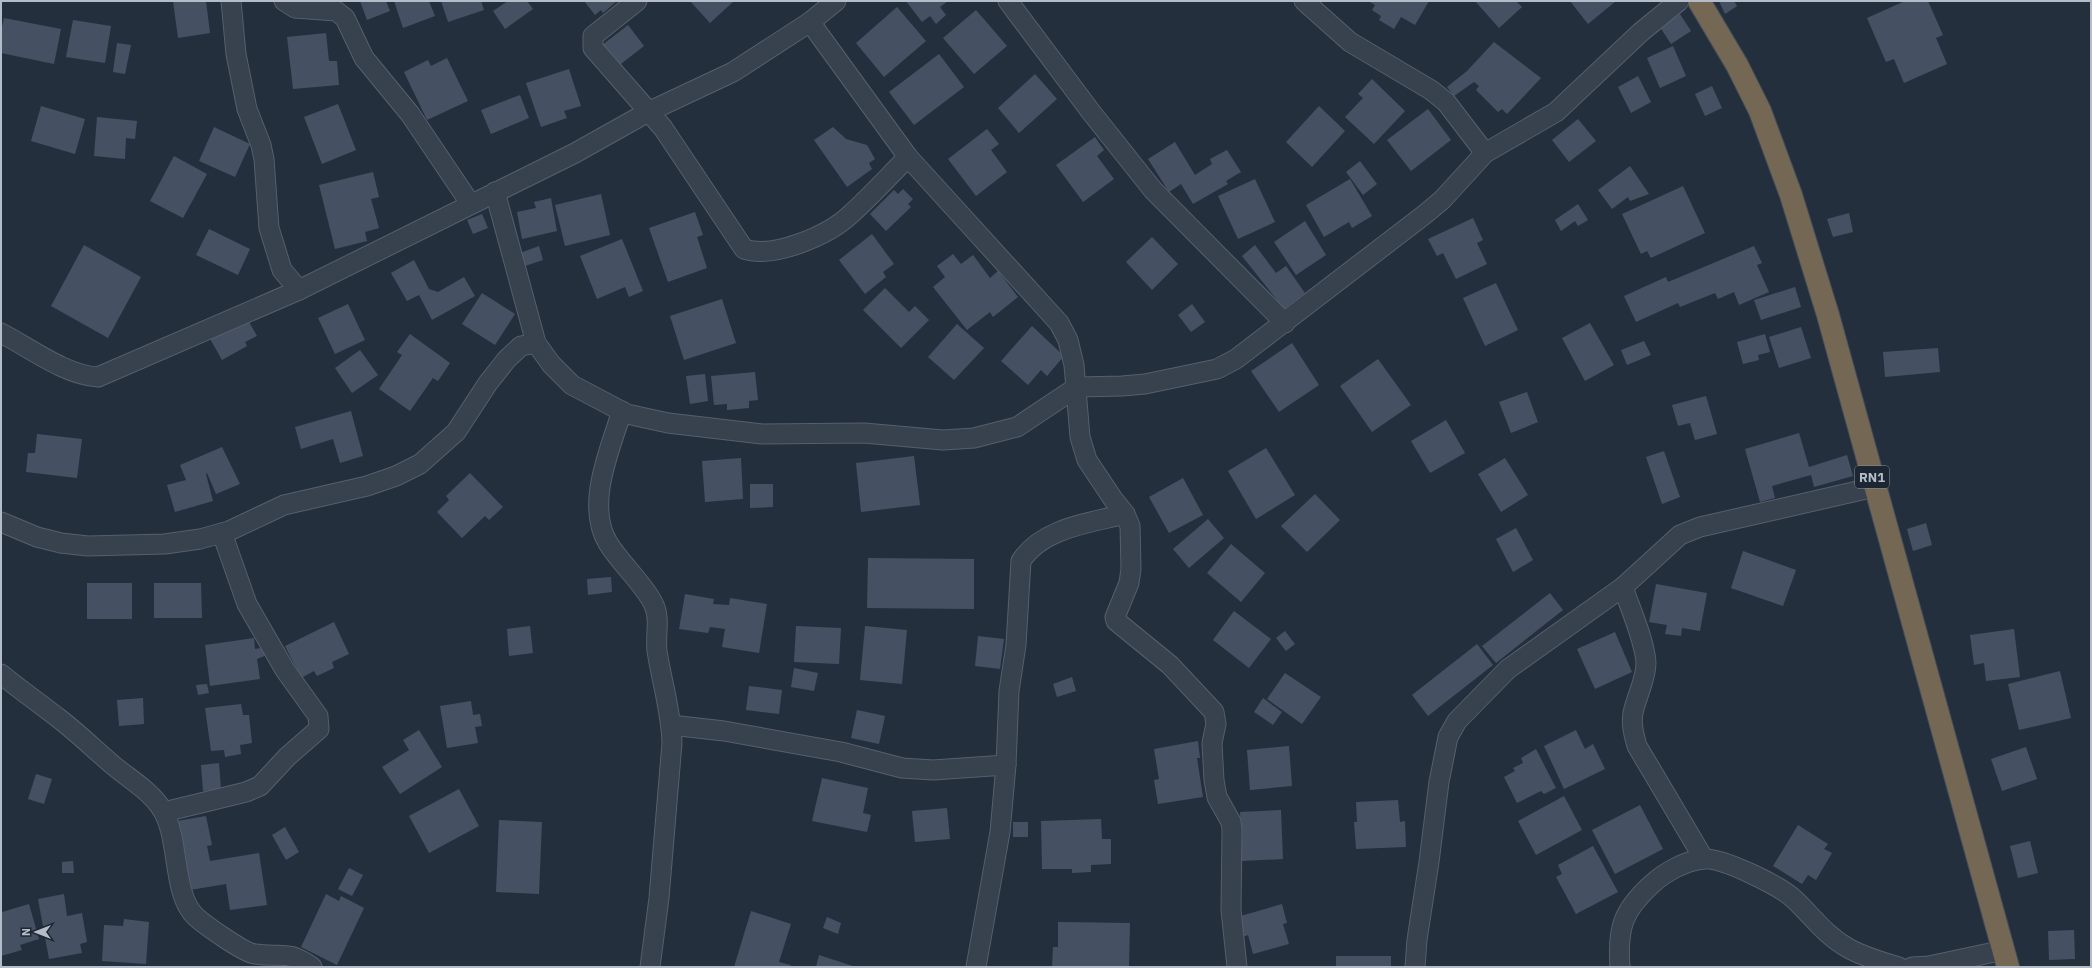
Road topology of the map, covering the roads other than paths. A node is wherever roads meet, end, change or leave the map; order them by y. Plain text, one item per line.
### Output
1 (231, 1) edge
2 (284, 1) edge
3 (637, 1) edge
4 (836, 1) edge
5 (1008, 1) edge
6 (1304, 1) edge
7 (1679, 1) edge
8 (1699, 1) edge
9 (810, 22) junction
10 (648, 112) junction
11 (1485, 153) junction
12 (908, 157) junction
13 (495, 192) junction
14 (470, 203) junction
15 (299, 290) junction
16 (1285, 323) junction
17 (1, 332) edge
18 (536, 343) junction
19 (1077, 387) junction
20 (622, 412) junction
21 (1875, 487) junction
22 (1125, 514) junction
23 (1, 522) edge
24 (222, 533) junction
25 (1623, 587) junction
26 (1, 674) edge
27 (671, 725) junction
28 (1006, 765) junction
29 (164, 812) junction
30 (1704, 859) junction
31 (2006, 958) edge
32 (312, 967) edge
33 (650, 967) edge
34 (976, 967) edge
35 (1237, 967) edge
36 (1415, 967) edge
37 (1620, 967) edge
38 (1899, 967) edge
39 (1912, 967) edge

1 - 15 street
2 - 14 street
3 - 10 street
4 - 9 street
5 - 16 street
6 - 11 street
7 - 11 street
8 - 21 highway, RN1
9 - 10 street
9 - 12 street
10 - 12 street
10 - 13 street
11 - 16 street
12 - 19 street
13 - 14 street
13 - 18 street
14 - 15 street
15 - 17 street
16 - 19 street
18 - 20 street
18 - 24 street
19 - 20 street
19 - 22 street
20 - 27 street
21 - 25 street
21 - 31 highway, RN1
22 - 28 street
22 - 35 street
23 - 24 street
24 - 29 street
25 - 30 street
25 - 36 street
26 - 29 street
27 - 28 street
27 - 33 street
28 - 34 street
29 - 32 street
30 - 37 street
30 - 38 street
31 - 39 street

